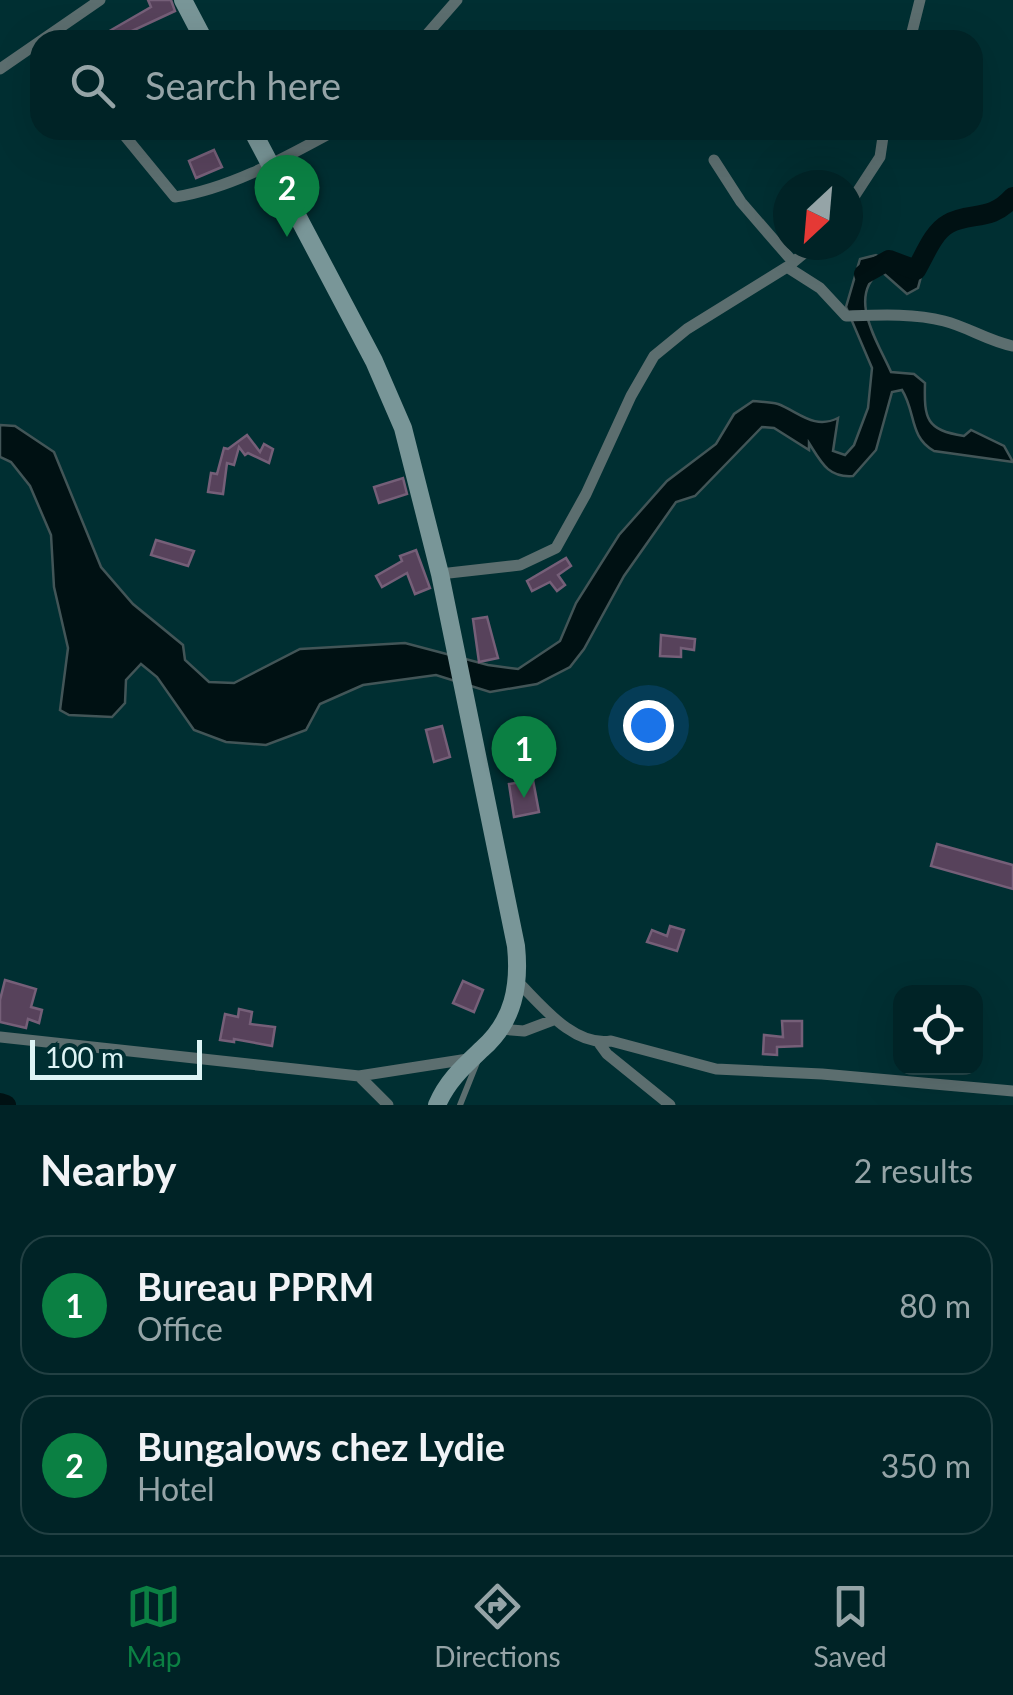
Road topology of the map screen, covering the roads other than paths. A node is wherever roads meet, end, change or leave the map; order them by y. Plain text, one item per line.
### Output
1 (100, 0) edge
2 (183, 0) edge
3 (457, 0) edge
4 (920, 0) edge
5 (56, 28) joint
6 (53, 30) edge
7 (199, 30) edge
8 (431, 30) edge
9 (912, 30) edge
10 (30, 47) edge
11 (0, 69) edge
12 (128, 140) edge
13 (257, 140) edge
14 (317, 140) edge
15 (883, 140) edge
16 (714, 160) dead end
17 (270, 165) junction
18 (863, 184) edge
19 (795, 260) edge
20 (790, 264) junction
21 (1013, 346) edge
22 (440, 574) junction
23 (520, 983) junction
24 (553, 1020) junction
25 (500, 1029) junction
26 (0, 1037) edge
27 (600, 1043) junction
28 (475, 1054) junction
29 (359, 1076) junction
30 (1013, 1091) edge
31 (388, 1105) edge
32 (437, 1105) edge
33 (460, 1105) edge
34 (670, 1105) edge

1 - 5 street
2 - 7 main road
3 - 8 street
4 - 9 street
5 - 6 street
10 - 11 street
12 - 17 street
13 - 17 main road
14 - 17 street
15 - 18 street
16 - 20 street
17 - 22 main road
19 - 20 street
20 - 21 street
20 - 22 street
22 - 23 main road
23 - 24 street
23 - 25 main road
24 - 25 street
24 - 27 street
25 - 28 main road
26 - 29 street
27 - 30 street
27 - 34 street
28 - 29 street
28 - 32 main road
28 - 33 lane
29 - 31 street

